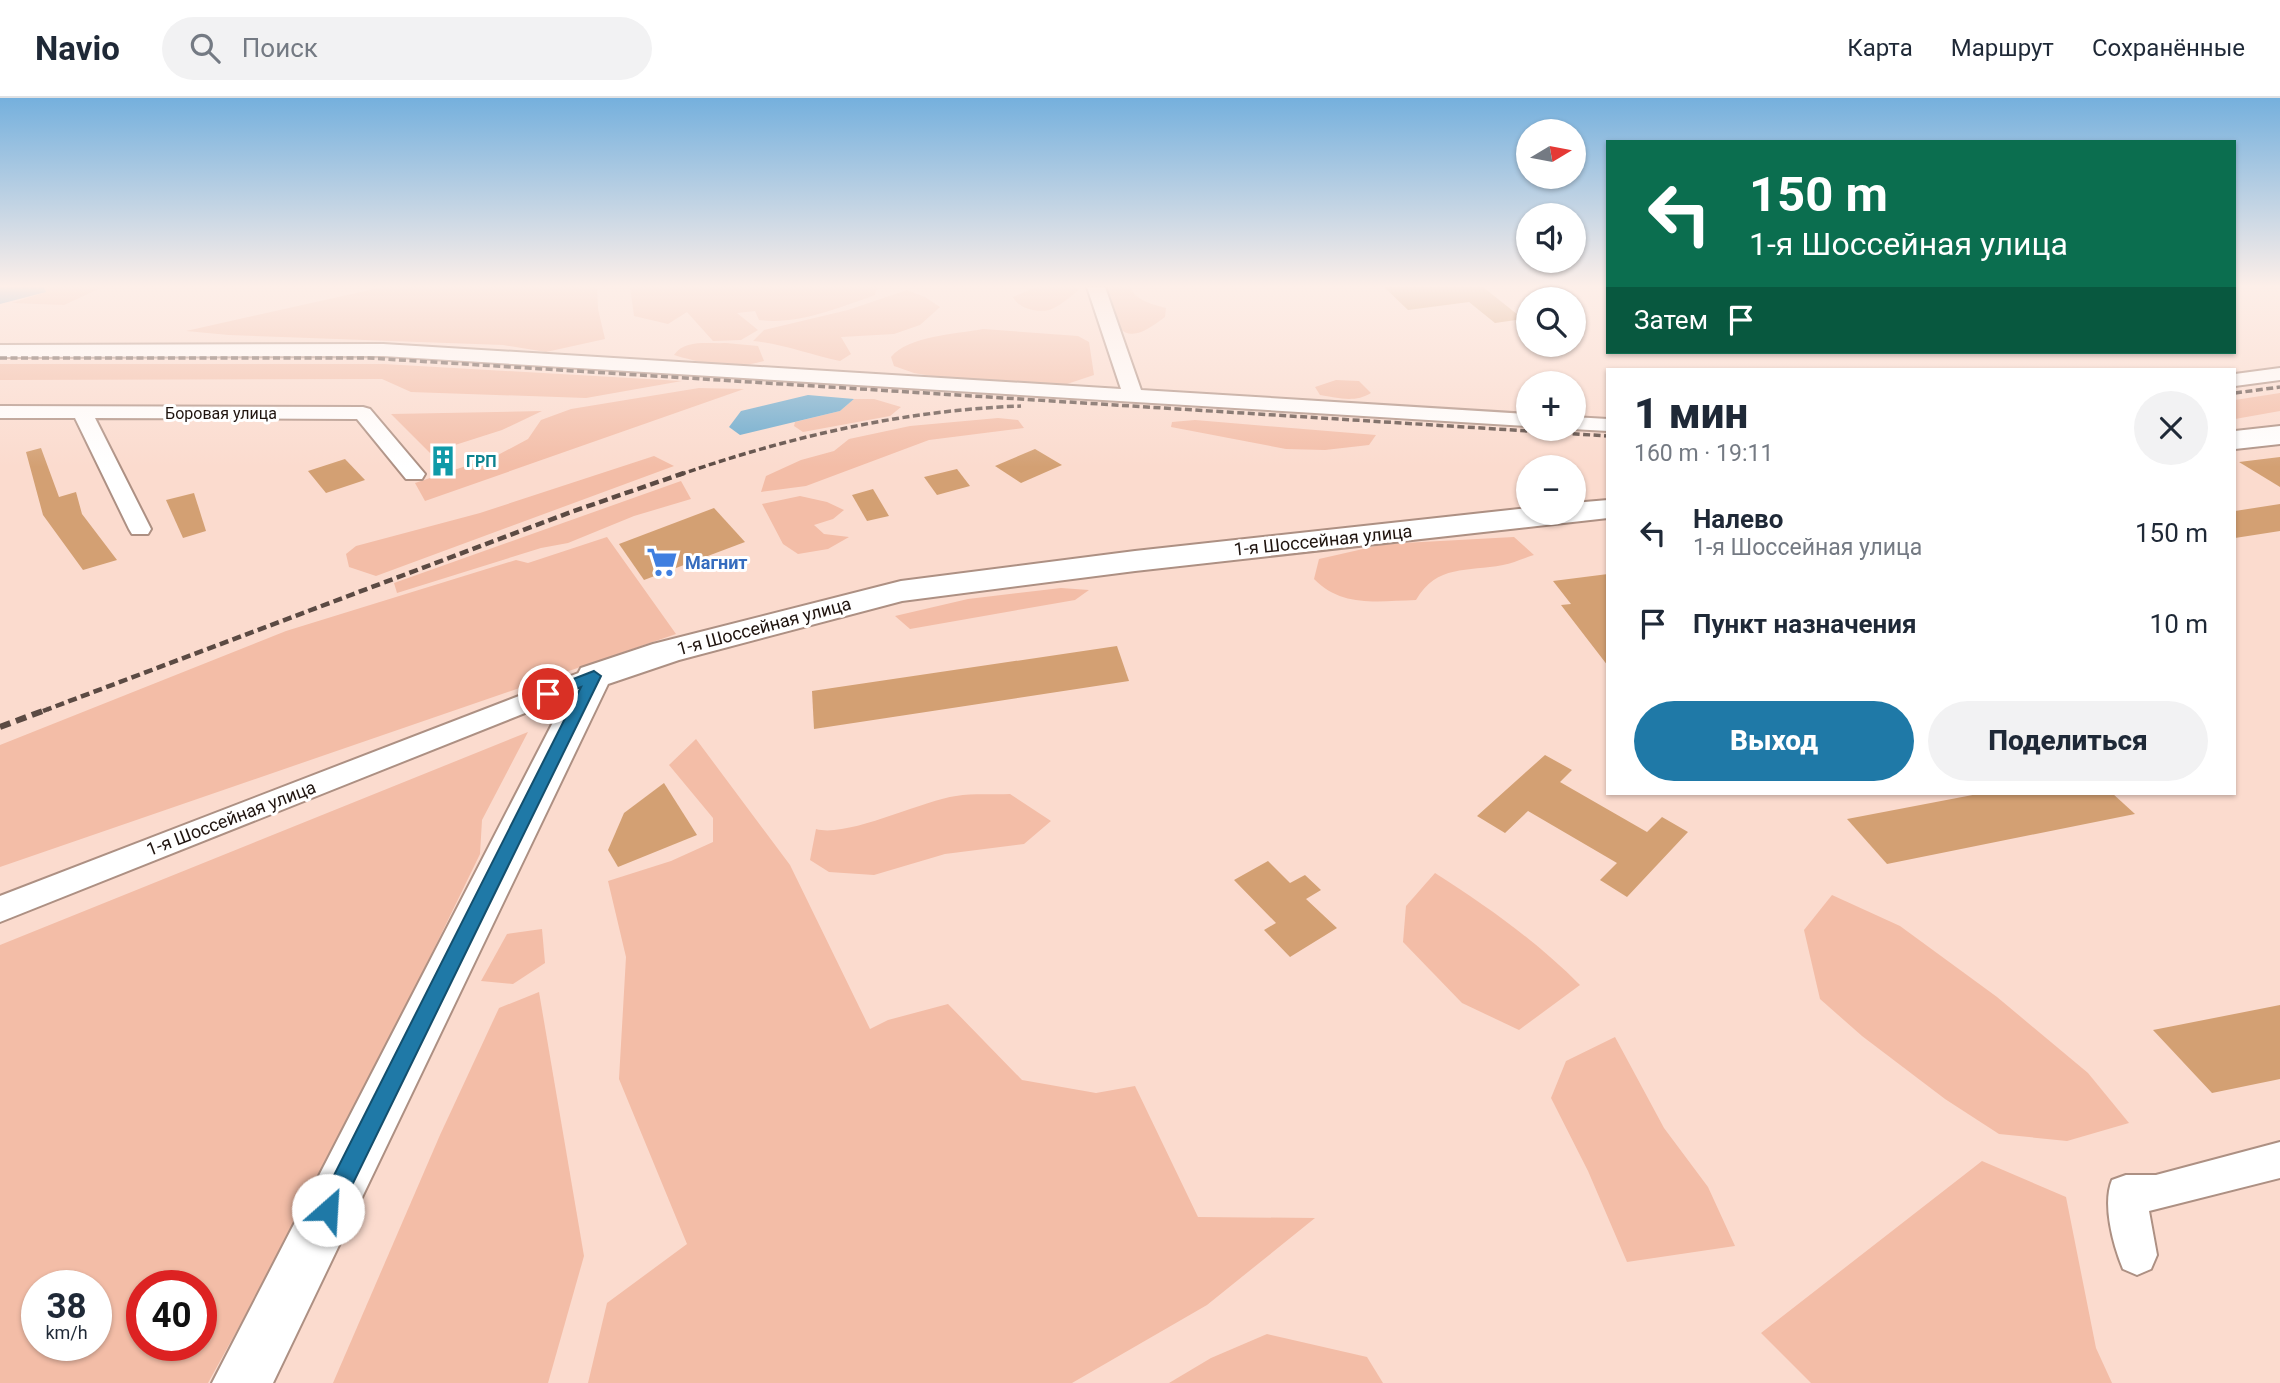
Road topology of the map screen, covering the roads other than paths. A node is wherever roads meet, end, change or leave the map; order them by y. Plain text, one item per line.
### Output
1 (1117, 347) edge
2 (0, 351) edge
3 (2280, 374) edge
4 (2236, 380) edge
5 (1133, 395) junction
6 (0, 412) edge
7 (82, 412) junction
8 (1516, 419) edge
9 (1586, 424) edge
10 (1606, 425) edge
11 (2280, 435) edge
12 (2236, 440) edge
13 (414, 474) dead end
14 (1606, 509) edge
15 (1586, 511) edge
16 (1516, 519) edge
17 (140, 529) dead end
18 (594, 676) junction
19 (0, 909) edge
20 (2280, 1160) edge
21 (2137, 1255) dead end
22 (242, 1383) edge

1 - 5 street
2 - 5 street
3 - 4 street
5 - 8 street
6 - 7 street, Боровая улица
7 - 13 street, Боровая улица
7 - 17 street
9 - 10 street
11 - 12 street
14 - 15 street, 1-я Шоссейная улица
16 - 18 street, 1-я Шоссейная улица
18 - 19 street, 1-я Шоссейная улица
18 - 22 street
20 - 21 street

